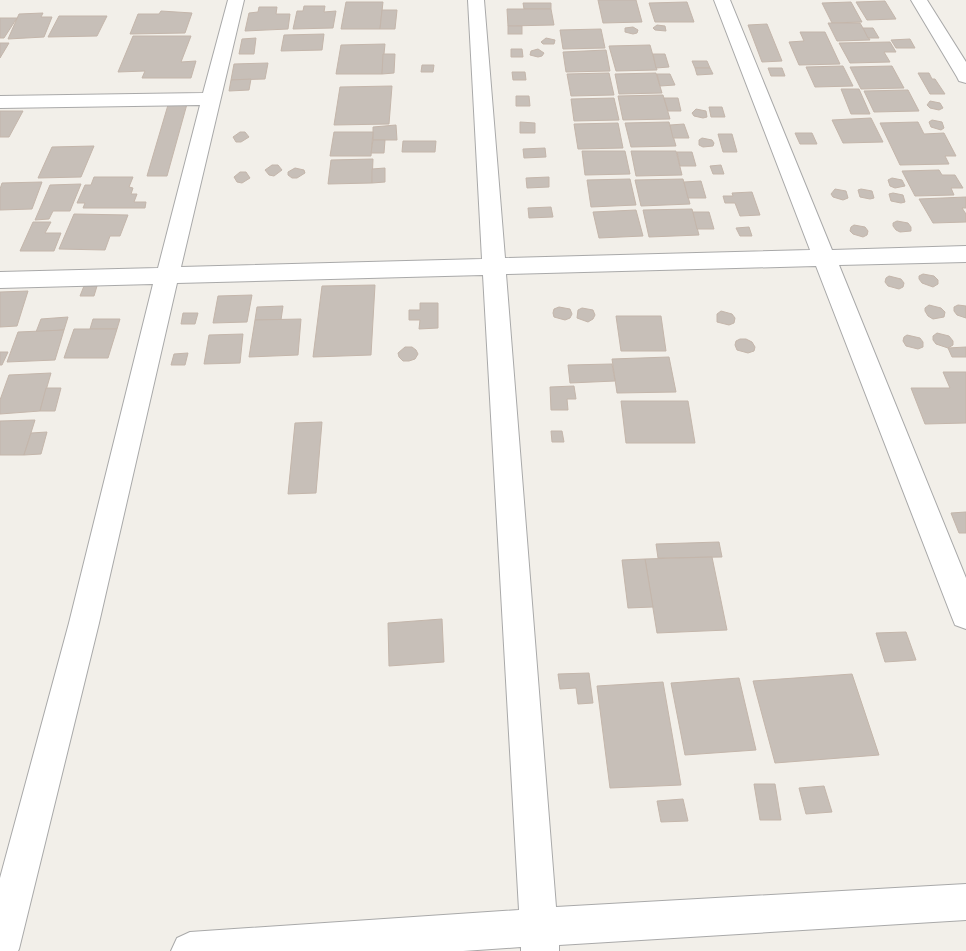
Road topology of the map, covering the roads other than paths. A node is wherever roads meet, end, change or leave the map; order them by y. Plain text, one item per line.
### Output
1 (236, 0) edge
2 (476, 0) edge
3 (722, 0) edge
4 (919, 0) edge
5 (966, 76) edge
6 (212, 99) junction
7 (0, 102) edge
8 (966, 254) edge
9 (824, 258) junction
10 (494, 267) junction
11 (167, 276) junction
12 (0, 280) edge
13 (966, 614) edge
14 (966, 902) edge
15 (539, 939) edge
16 (0, 949) edge
17 (190, 951) edge

1 - 6 street
2 - 10 street
3 - 9 street
4 - 5 street
6 - 7 street
6 - 11 street
8 - 9 street
9 - 10 street
9 - 13 street
10 - 11 street
10 - 15 street
11 - 12 street
11 - 16 street
14 - 15 street
15 - 17 street

